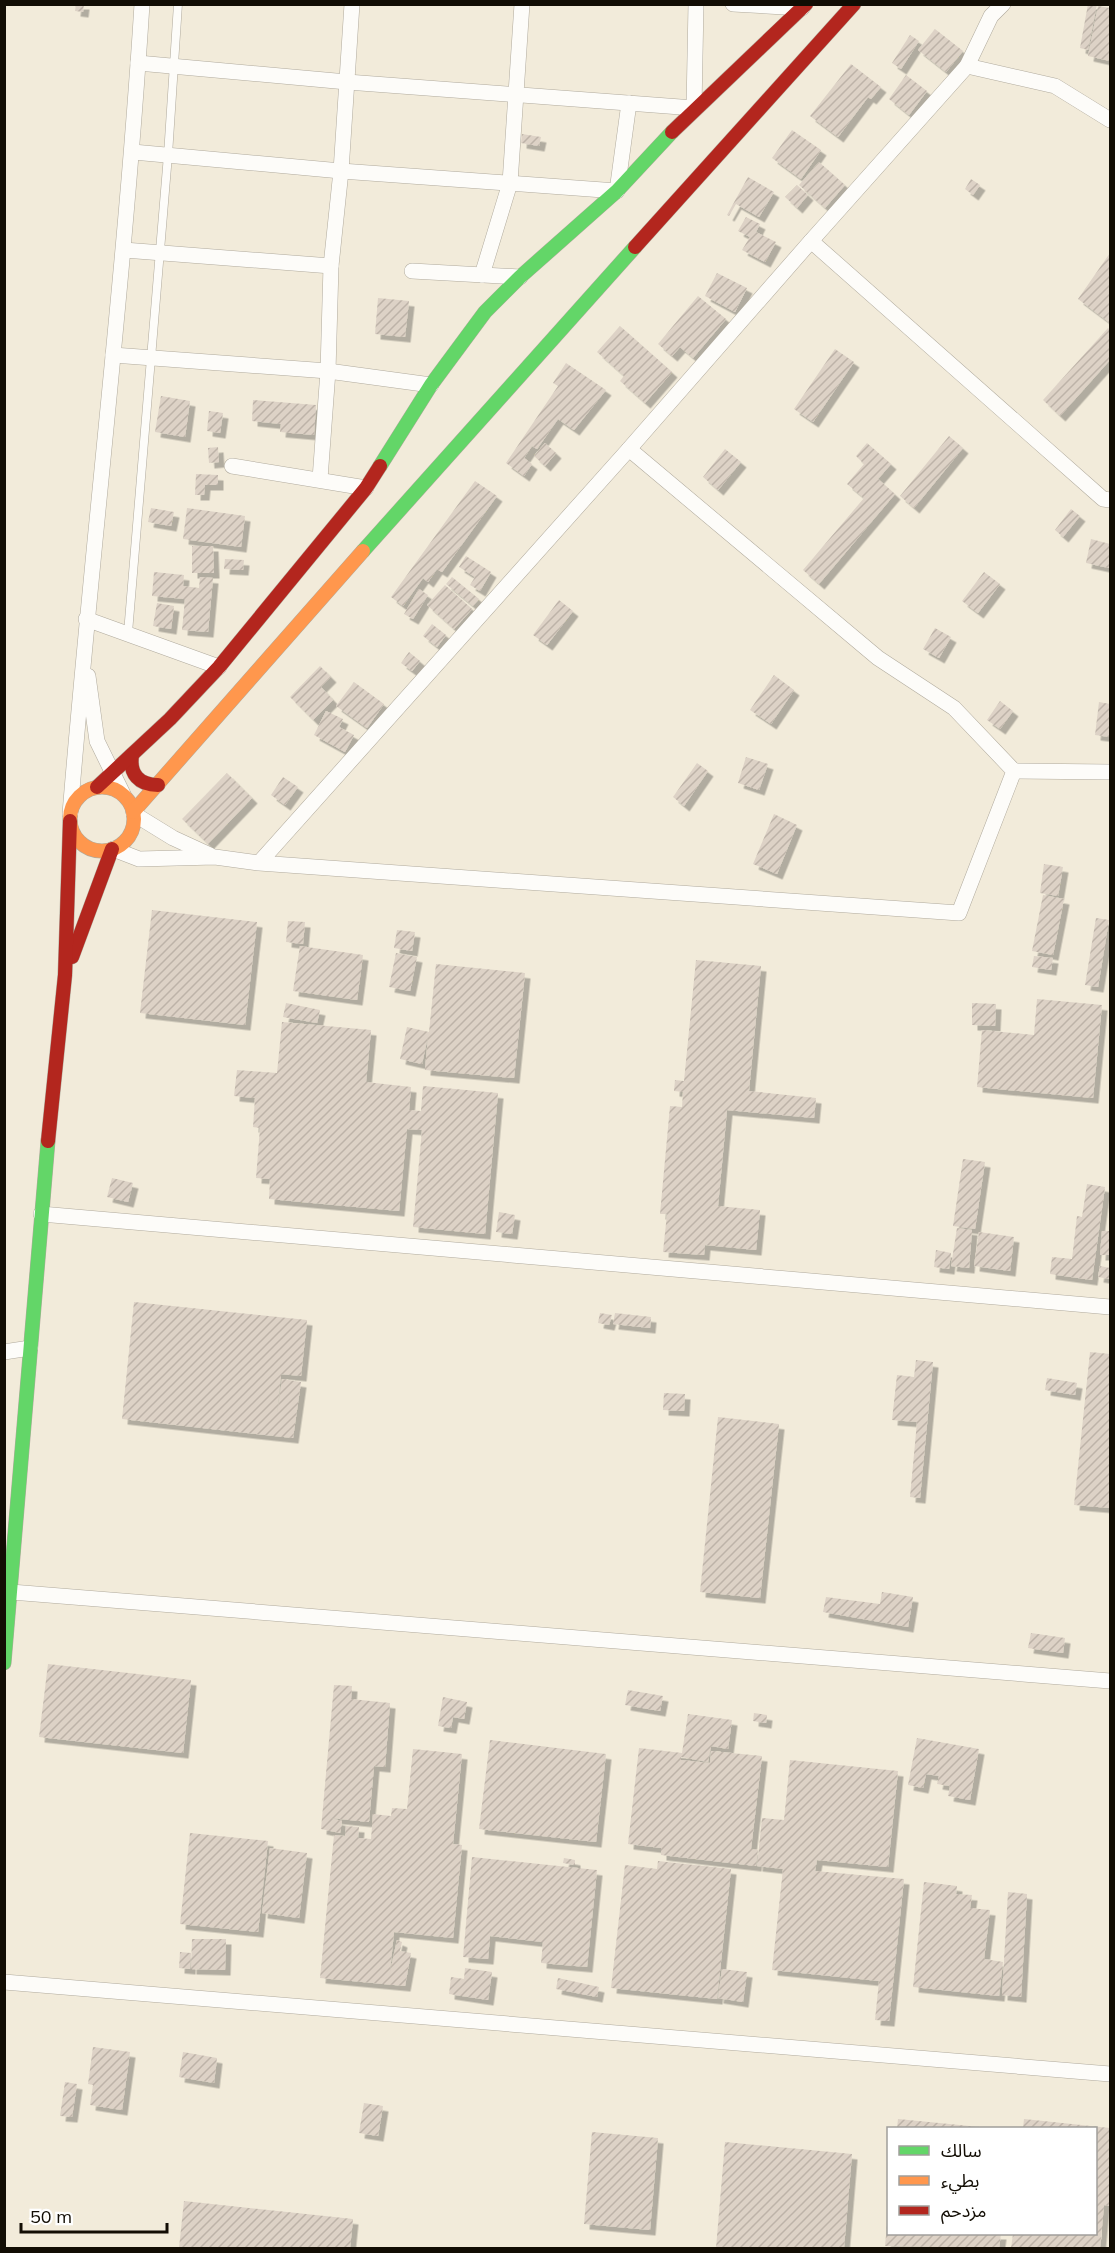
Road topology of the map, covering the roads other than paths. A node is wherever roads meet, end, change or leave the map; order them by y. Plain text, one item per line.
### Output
1 (142, 4) edge
2 (178, 4) edge
3 (352, 4) edge
4 (522, 4) edge
5 (696, 4) edge
6 (733, 4) edge
7 (854, 4) edge
8 (1003, 4) edge
9 (804, 6) edge
10 (138, 63) junction
11 (175, 66) junction
12 (967, 66) junction
13 (347, 82) junction
14 (517, 93) junction
15 (629, 103) junction
16 (694, 108) junction
17 (1110, 120) edge
18 (132, 152) junction
19 (168, 155) junction
20 (341, 171) junction
21 (510, 183) junction
22 (617, 191) junction
23 (811, 241) junction
24 (124, 250) junction
25 (160, 253) junction
26 (331, 267) junction
27 (412, 271) dead end
28 (482, 275) junction
29 (520, 277) junction
30 (113, 355) junction
31 (151, 360) junction
32 (328, 371) junction
33 (431, 385) junction
34 (629, 449) junction
35 (232, 466) dead end
36 (320, 479) junction
37 (366, 488) junction
38 (1110, 500) edge
39 (86, 620) junction
40 (128, 633) junction
41 (84, 637) junction
42 (219, 667) junction
43 (132, 754) junction
44 (1014, 771) junction
45 (1110, 772) edge
46 (112, 773) junction
47 (158, 785) junction
48 (97, 787) junction
49 (123, 794) junction
50 (134, 814) junction
51 (70, 817) junction
52 (113, 849) junction
53 (215, 857) junction
54 (259, 863) junction
55 (65, 975) junction
56 (41, 1214) junction
57 (1110, 1307) edge
58 (30, 1348) junction
59 (4, 1352) edge
60 (11, 1592) junction
61 (4, 1663) edge
62 (1110, 1681) edge
63 (4, 1982) edge
64 (1110, 2074) edge

1 - 10 street
2 - 11 lane
3 - 13 street
4 - 14 street
5 - 16 street
6 - 9 street
7 - 47 street
8 - 12 street
9 - 16 street
10 - 11 street
10 - 18 street
11 - 13 street
11 - 19 lane
12 - 17 street
12 - 23 street
13 - 14 street
13 - 20 street
14 - 15 street
14 - 21 street
15 - 16 street
15 - 22 street
16 - 22 street
18 - 19 street
18 - 24 street
19 - 20 street
19 - 25 lane
20 - 21 street
20 - 26 street
21 - 22 street
21 - 28 street
22 - 29 street
23 - 34 street
23 - 38 street
24 - 25 street
24 - 30 street
25 - 26 street
25 - 31 lane
26 - 32 street
27 - 28 street
28 - 29 street
29 - 33 street
30 - 31 street
30 - 39 street
31 - 32 street
31 - 40 lane
32 - 33 street
32 - 36 street
33 - 37 street
34 - 44 street
34 - 54 street
35 - 36 street
36 - 37 street
37 - 42 street
39 - 40 street
39 - 41 street
40 - 42 street
41 - 46 street
41 - 51 street
42 - 43 street
43 - 46 street
43 - 47 street
44 - 45 street
44 - 54 street
46 - 48 street
46 - 49 street
47 - 50 street
48 - 49 street
48 - 51 street
49 - 50 street
50 - 52 street
50 - 53 street
51 - 52 street
51 - 55 street
52 - 53 street
52 - 55 street
53 - 54 street
55 - 56 street
56 - 57 street
56 - 58 street
58 - 59 street
58 - 60 street
60 - 61 street
60 - 62 street
63 - 64 street

